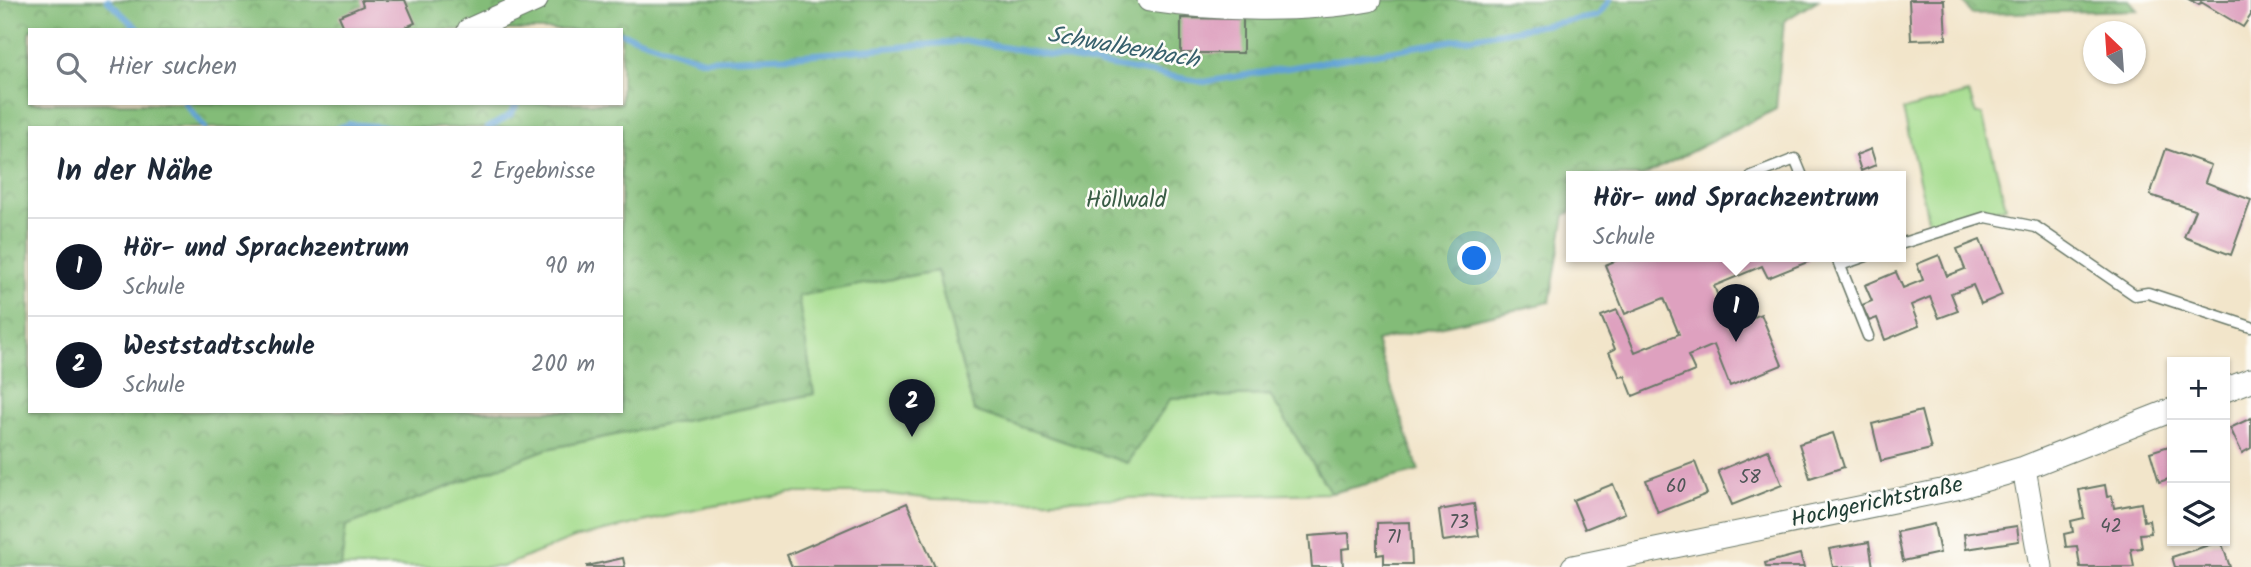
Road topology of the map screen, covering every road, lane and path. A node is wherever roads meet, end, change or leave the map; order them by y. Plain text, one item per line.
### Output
1 (536, 0) edge
2 (1149, 0) edge
3 (1369, 0) edge
4 (473, 28) edge
5 (1765, 171) edge
6 (1800, 171) edge
7 (1906, 242) edge
8 (1838, 262) edge
9 (2251, 327) edge
10 (1868, 336) dead end
11 (2251, 380) edge
12 (2230, 388) edge
13 (2167, 412) edge
14 (2024, 468) junction
15 (1573, 567) edge
16 (2041, 567) edge

1 - 4 street
2 - 3 street
5 - 6 lane
7 - 9 lane
8 - 10 lane
11 - 12 street
13 - 14 street, Hochgerichtstraße
14 - 15 street, Hochgerichtstraße
14 - 16 street

